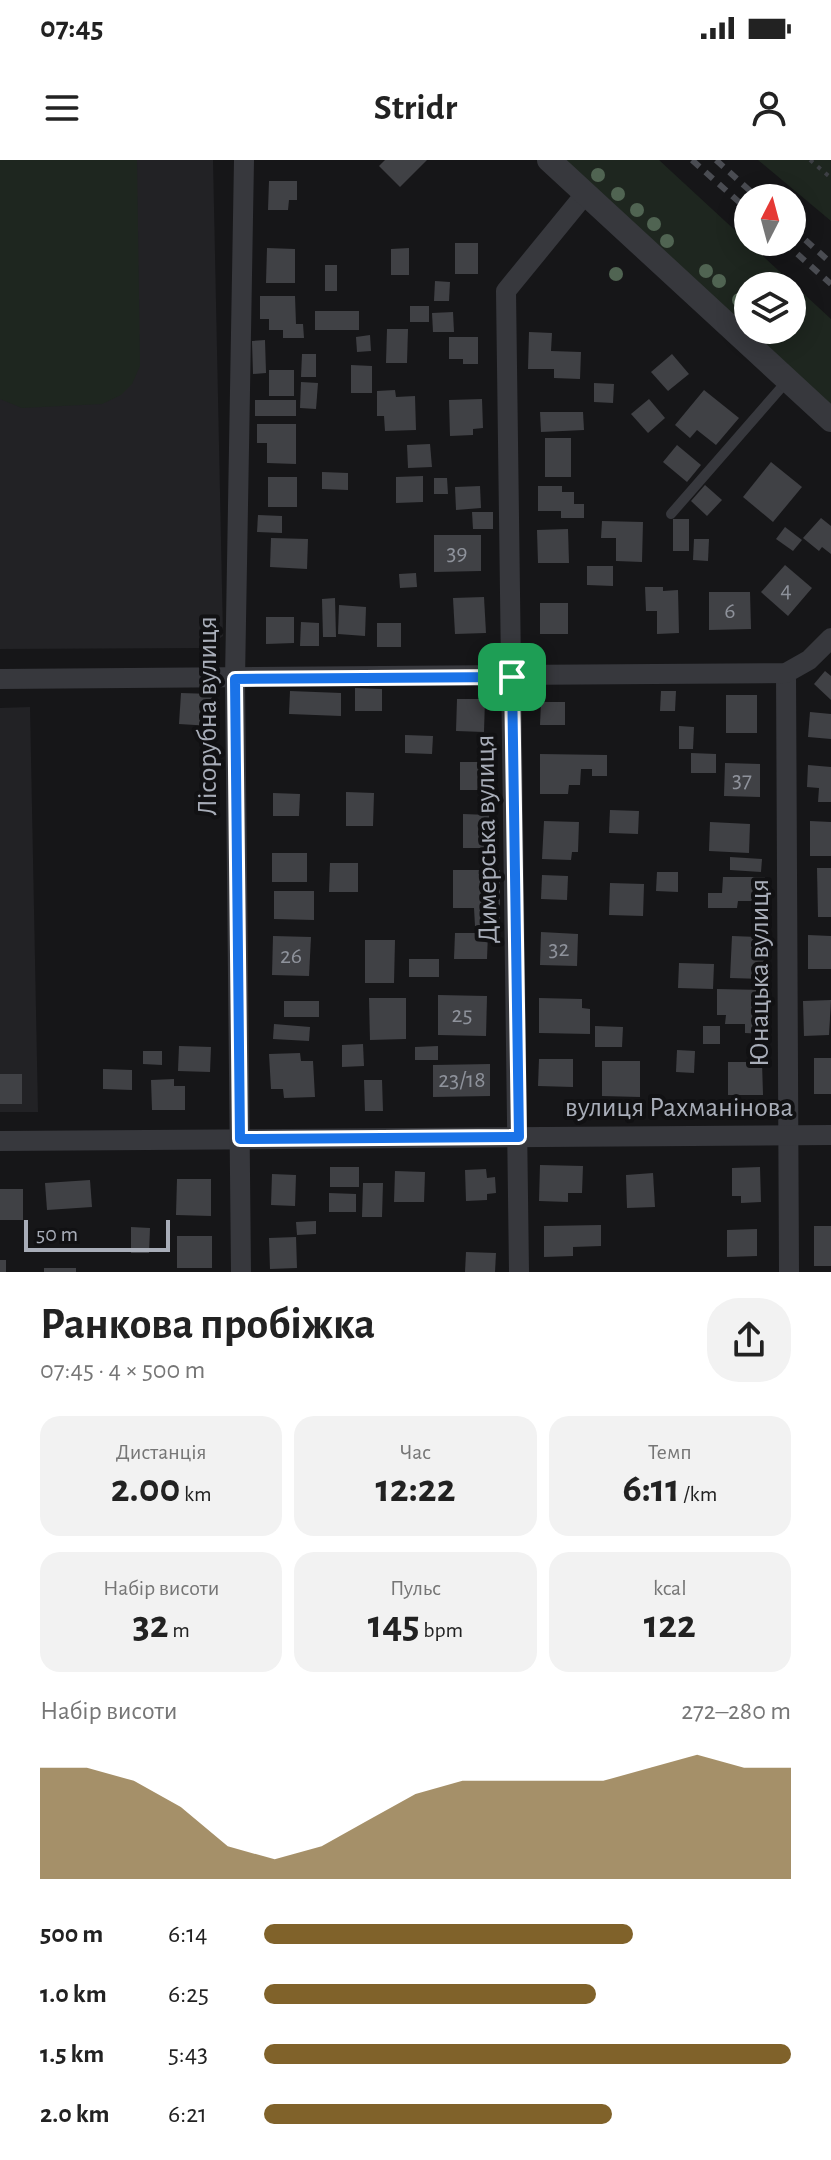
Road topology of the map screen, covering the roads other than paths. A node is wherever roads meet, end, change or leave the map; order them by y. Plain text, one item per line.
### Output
1 (244, 160) edge
2 (549, 160) edge
3 (586, 193) junction
4 (787, 381) junction
5 (831, 420) edge
6 (671, 514) dead end
7 (831, 638) edge
8 (786, 673) junction
9 (512, 677) junction
10 (0, 679) edge
11 (235, 679) junction
12 (789, 1135) junction
13 (831, 1135) edge
14 (519, 1137) junction
15 (240, 1139) junction
16 (0, 1141) edge
17 (241, 1272) edge
18 (519, 1272) edge
19 (789, 1272) edge

1 - 11 street, Лісорубна вулиця
2 - 3 street
3 - 4 street
3 - 9 street, Димерська вулиця
4 - 5 street
4 - 6 lane
7 - 8 street
8 - 9 street
8 - 12 street, Юнацька вулиця
9 - 11 street
9 - 14 street, Димерська вулиця
10 - 11 street
11 - 15 street, Лісорубна вулиця
12 - 13 street, вулиця Рахманінова
12 - 14 street, вулиця Рахманінова
12 - 19 street, Юнацька вулиця
14 - 15 street, вулиця Рахманінова
14 - 18 street, Димерська вулиця
15 - 16 street, вулиця Рахманінова
15 - 17 street, Лісорубна вулиця

